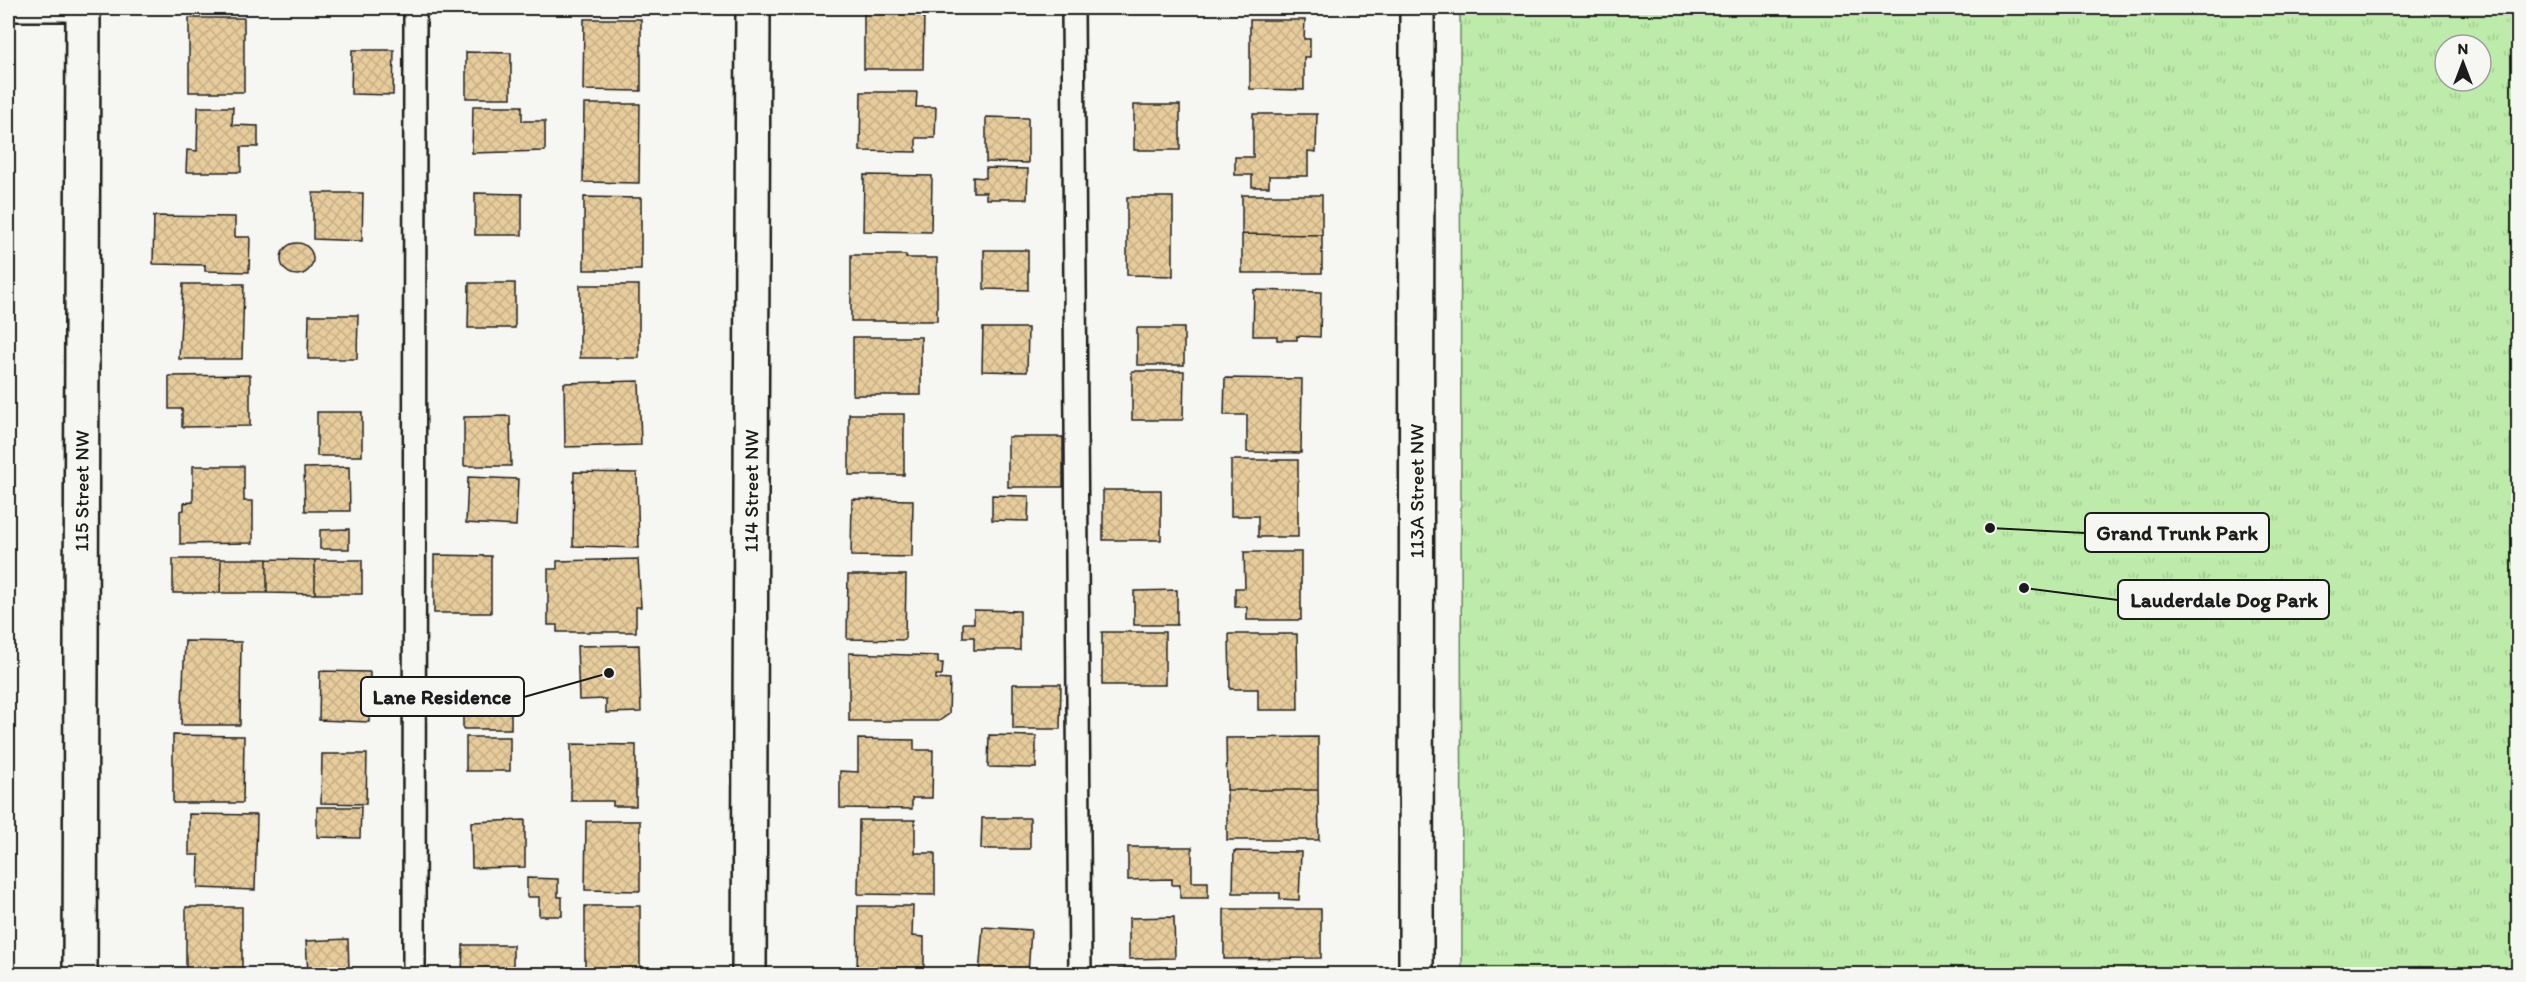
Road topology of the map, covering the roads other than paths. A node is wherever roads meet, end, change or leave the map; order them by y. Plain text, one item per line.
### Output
1 (415, 8) edge
2 (753, 8) edge
3 (1073, 8) edge
4 (1417, 8) edge
5 (83, 9) edge
6 (8, 10) edge
7 (80, 975) edge
8 (414, 975) edge
9 (749, 975) edge
10 (1080, 975) edge
11 (1416, 975) edge

1 - 8 lane
2 - 9 street, 114 Street NW
3 - 10 lane
4 - 11 street, 113A Street NW
5 - 6 lane
5 - 7 street, 115 Street NW

